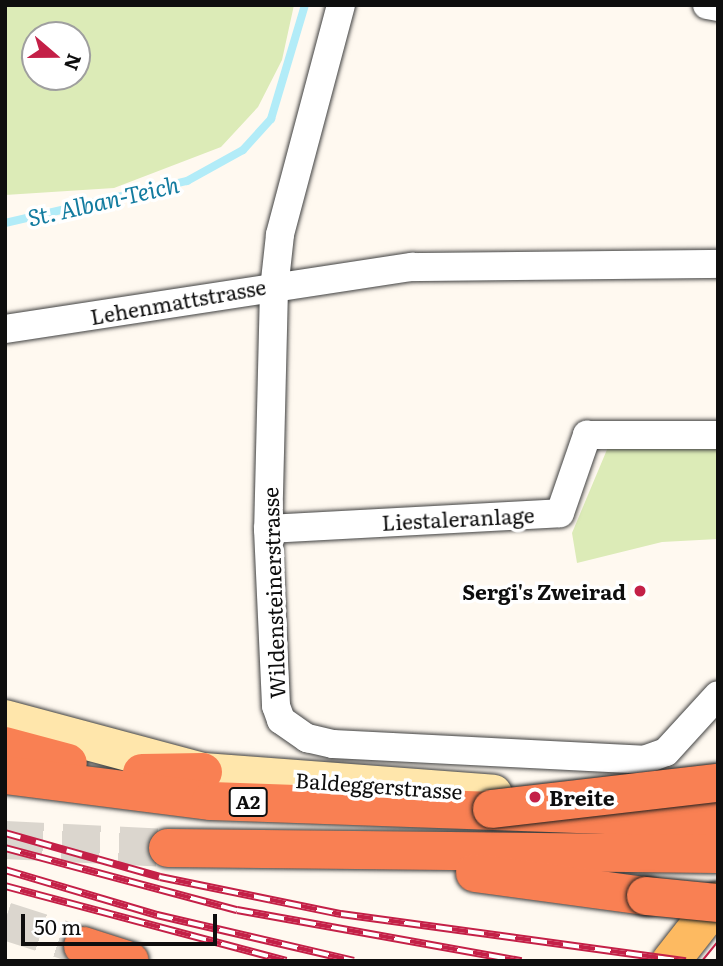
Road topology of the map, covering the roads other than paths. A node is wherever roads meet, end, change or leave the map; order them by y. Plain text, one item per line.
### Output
1 (341, 5) edge
2 (707, 5) edge
3 (718, 7) edge
4 (718, 264) edge
5 (274, 289) junction
6 (5, 329) edge
7 (718, 435) edge
8 (268, 528) junction
9 (718, 695) edge
10 (5, 719) edge
11 (5, 746) edge
12 (202, 772) junction
13 (5, 775) edge
14 (718, 783) edge
15 (492, 809) junction
16 (718, 819) edge
17 (168, 848) tunnel mouth
18 (331, 853) junction
19 (718, 854) edge
20 (718, 902) edge
21 (83, 946) tunnel mouth
22 (130, 961) edge
23 (671, 961) edge

1 - 5 street, Lehenmattstrasse
2 - 3 street
4 - 5 street
5 - 6 street, Lehenmattstrasse
5 - 8 street, Wildensteinerstrasse
7 - 8 street, Liestaleranlage
8 - 9 street, Wildensteinerstrasse
10 - 12 street, Baldeggerstrasse
11 - 12 highway
12 - 14 street, Baldeggerstrasse
13 - 15 highway, A2
14 - 15 highway, bridge
15 - 16 highway, A2, bridge
17 - 18 highway
18 - 19 highway
18 - 20 highway, bridge
20 - 23 main road
21 - 22 highway

